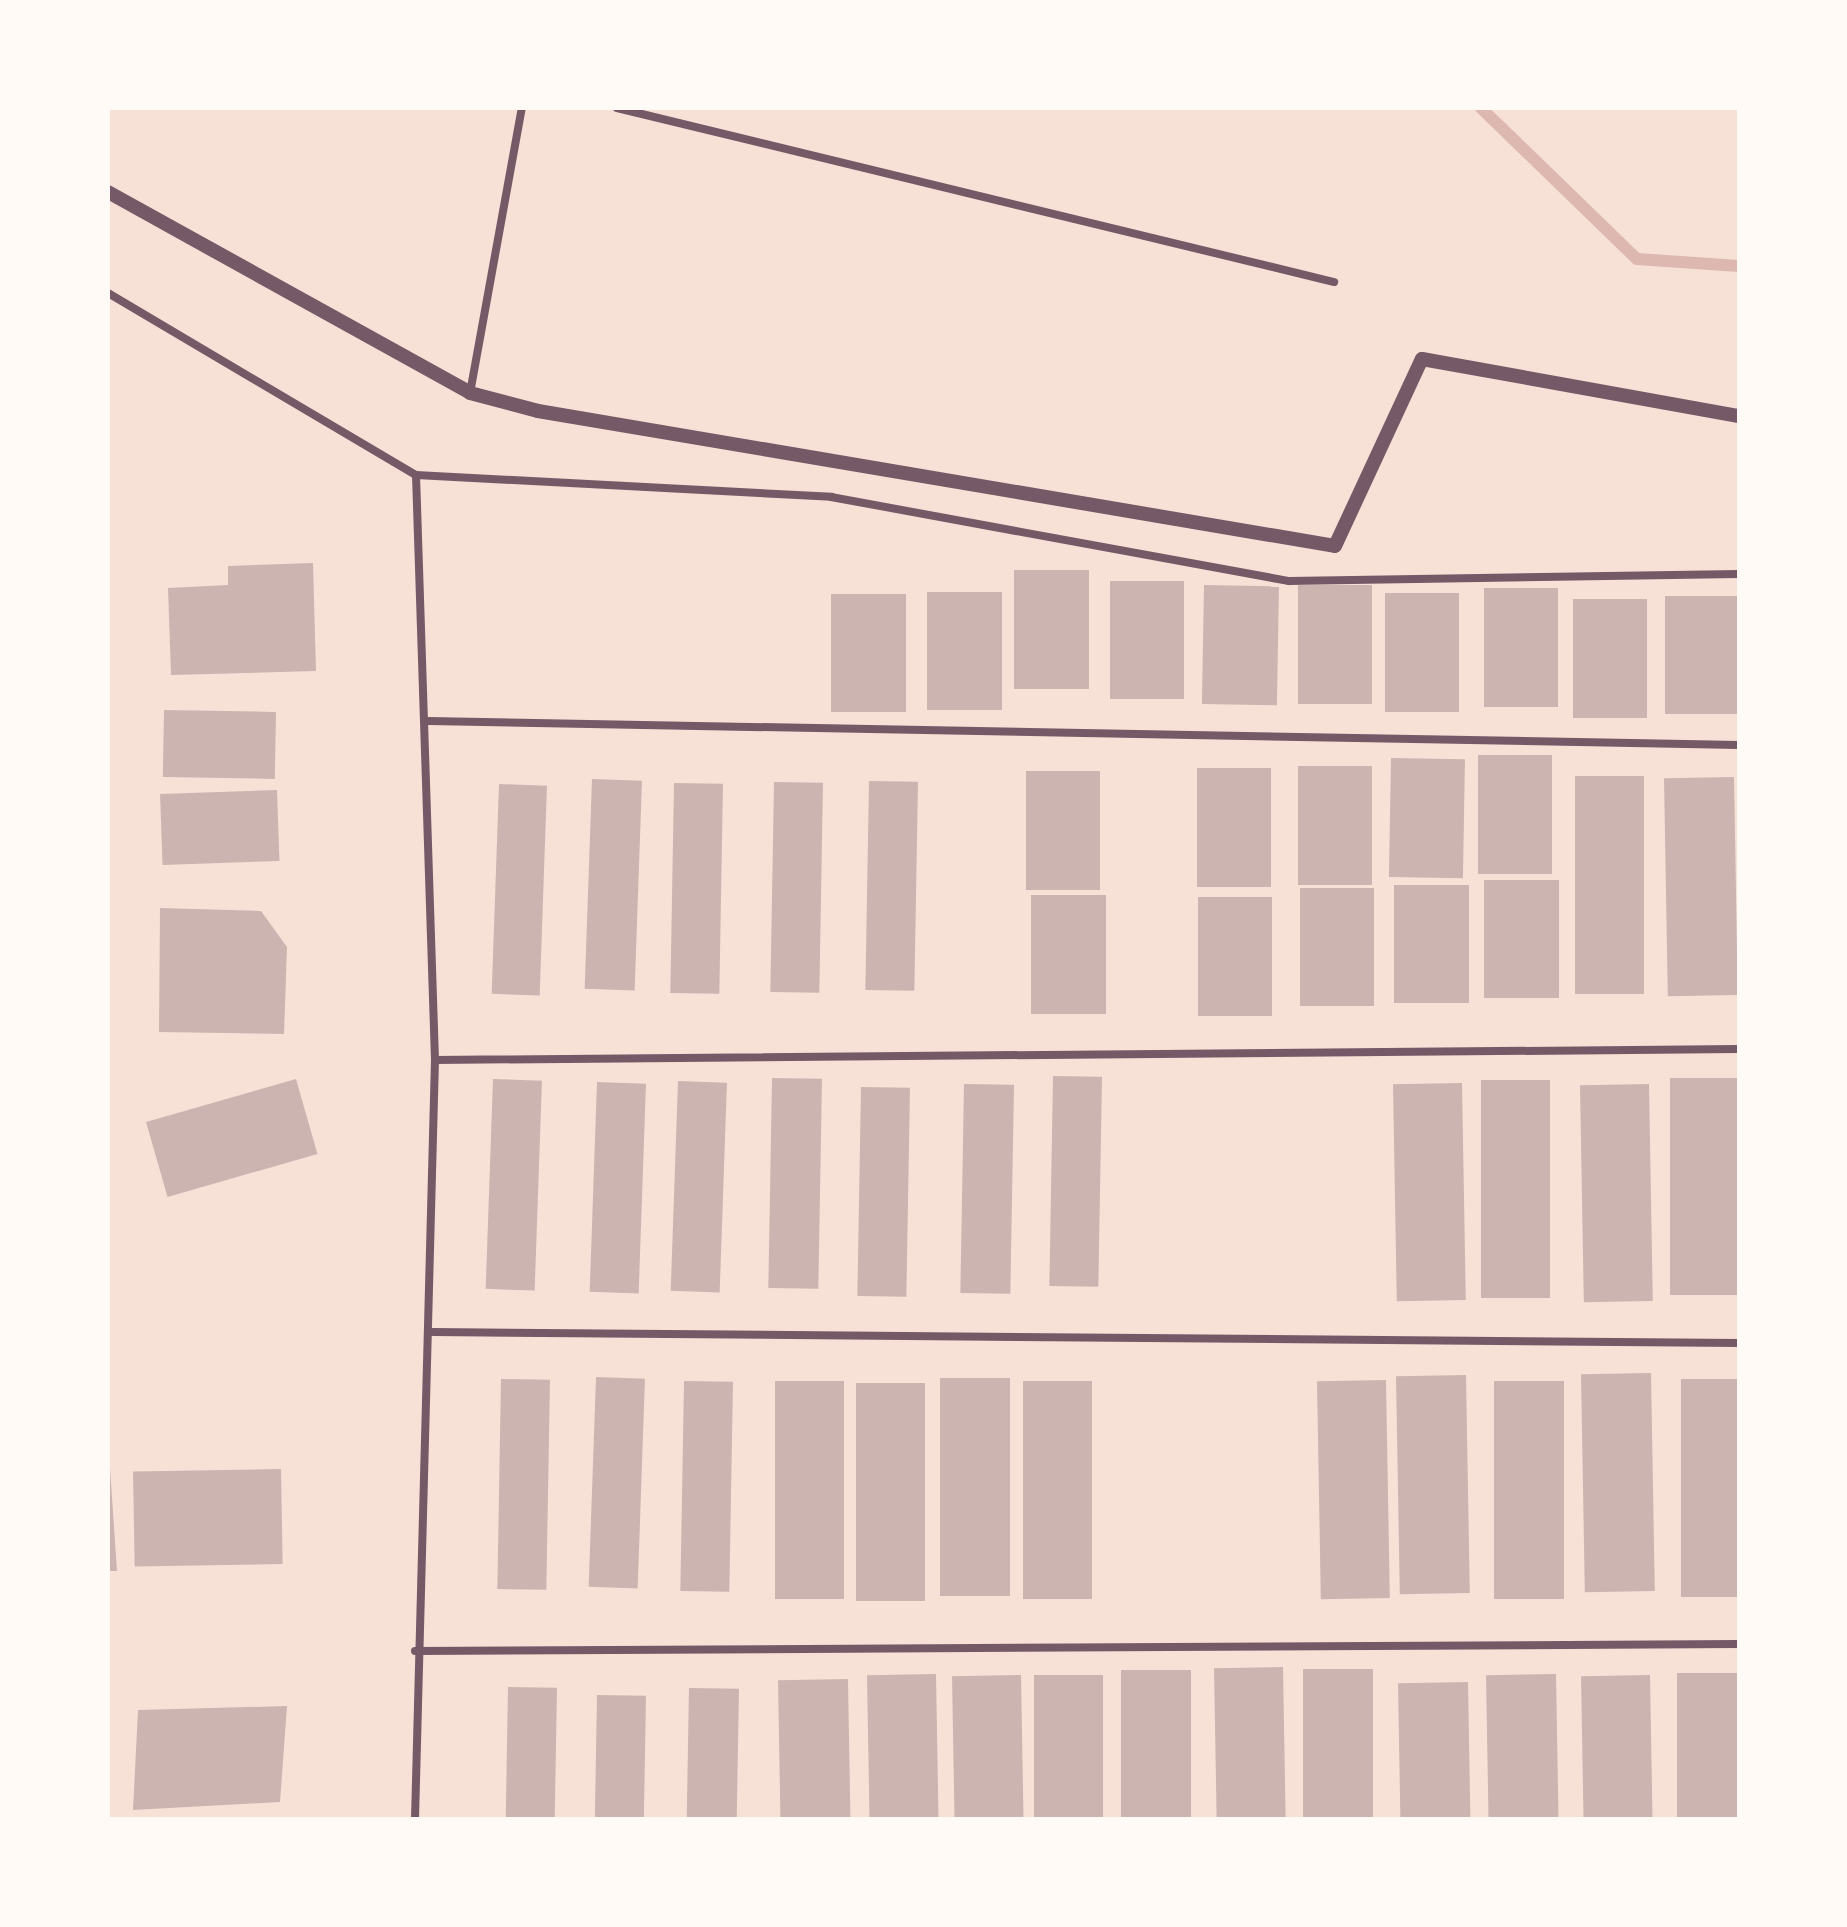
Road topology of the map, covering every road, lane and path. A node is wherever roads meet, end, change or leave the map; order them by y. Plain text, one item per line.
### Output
1 (522, 108) edge
2 (617, 108) edge
3 (108, 192) edge
4 (1334, 282) dead end
5 (108, 293) edge
6 (470, 393) junction
7 (1739, 416) edge
8 (416, 475) junction
9 (1739, 574) edge
10 (429, 721) junction
11 (1739, 745) edge
12 (1739, 1049) edge
13 (435, 1060) junction
14 (433, 1332) junction
15 (1739, 1343) edge
16 (1739, 1644) edge
17 (415, 1651) junction
18 (415, 1819) edge

1 - 6 street
2 - 4 street
3 - 6 street
5 - 8 street
6 - 7 street
8 - 9 street
8 - 10 street
10 - 11 street
10 - 13 street
12 - 13 street
13 - 14 street
14 - 15 street
14 - 17 street
16 - 17 street
17 - 18 street

